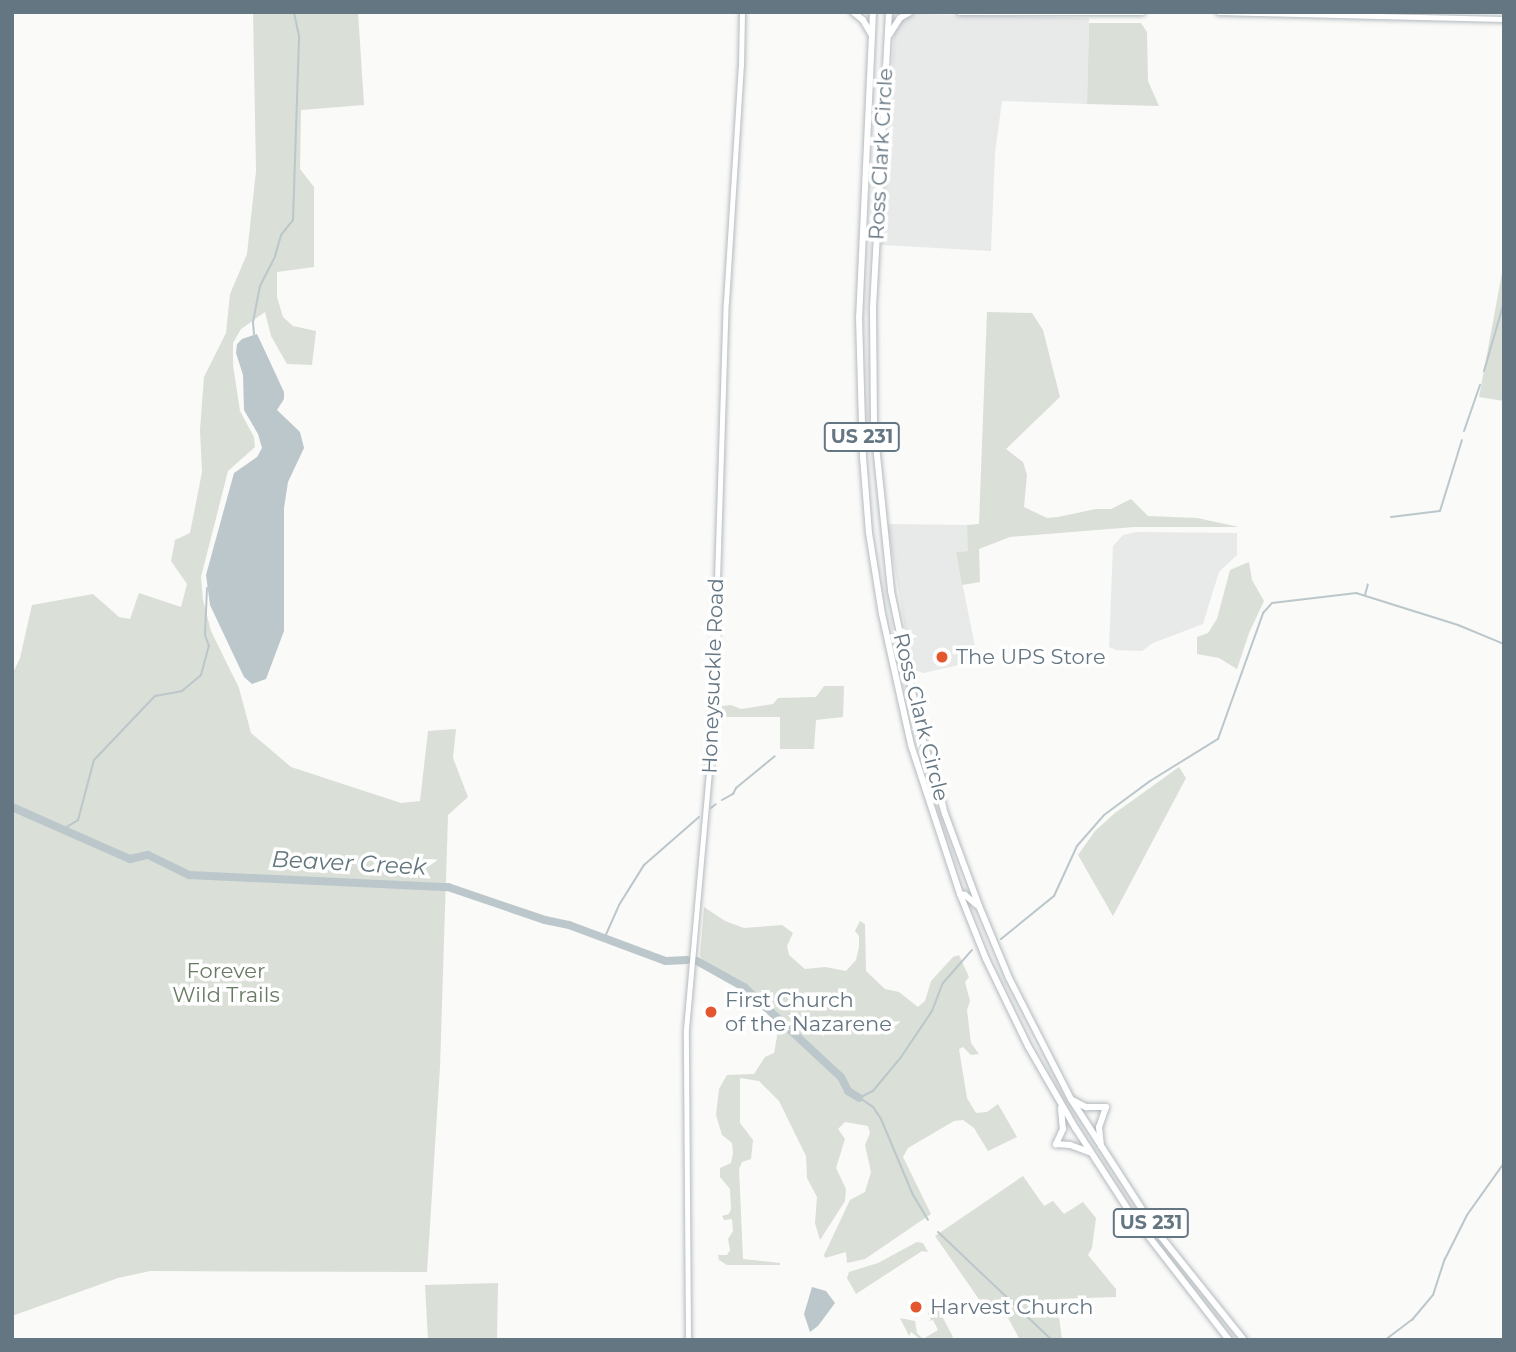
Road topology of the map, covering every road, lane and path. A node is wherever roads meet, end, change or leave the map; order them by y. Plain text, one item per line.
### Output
1 (742, 12) edge
2 (853, 12) edge
3 (873, 12) edge
4 (889, 12) edge
5 (910, 12) edge
6 (959, 12) edge
7 (1142, 12) edge
8 (1218, 12) edge
9 (1504, 19) edge
10 (872, 35) junction
11 (888, 37) junction
12 (864, 199) junction
13 (877, 214) junction
14 (864, 215) junction
15 (876, 230) junction
16 (952, 874) junction
17 (969, 882) junction
18 (960, 894) junction
19 (979, 906) junction
20 (1071, 1098) junction
21 (1060, 1102) junction
22 (1101, 1149) junction
23 (1091, 1153) junction
24 (1163, 1240) junction
25 (1154, 1246) junction
26 (1224, 1317) junction
27 (1216, 1324) junction
28 (688, 1340) edge
29 (1229, 1340) edge
30 (1244, 1340) edge

1 - 28 main road, Honeysuckle Road
2 - 10 highway
3 - 10 highway, Ross Clark Circle / US 231
4 - 11 highway, Ross Clark Circle / US 231
5 - 11 highway
6 - 7 main road
8 - 9 main road
10 - 12 highway, Ross Clark Circle / US 231
11 - 13 highway, Ross Clark Circle / US 231
12 - 13 highway
12 - 14 highway, Ross Clark Circle / US 231
13 - 15 highway, Ross Clark Circle / US 231
14 - 15 highway
14 - 16 highway, Ross Clark Circle / US 231
15 - 17 highway, Ross Clark Circle / US 231
16 - 17 highway
16 - 18 highway, Ross Clark Circle / US 231
17 - 19 highway, Ross Clark Circle / US 231
18 - 19 highway
18 - 21 highway, Ross Clark Circle / US 231
19 - 20 highway, Ross Clark Circle / US 231
20 - 22 highway, Ross Clark Circle / US 231
20 - 22 highway
21 - 23 highway, Ross Clark Circle / US 231
21 - 23 highway
22 - 24 highway, Ross Clark Circle / US 231
23 - 25 highway, Ross Clark Circle / US 231
24 - 25 highway
24 - 26 highway, Ross Clark Circle / US 231
25 - 27 highway, Ross Clark Circle / US 231
26 - 27 highway
26 - 30 highway, Ross Clark Circle / US 231
27 - 29 highway, Ross Clark Circle / US 231

